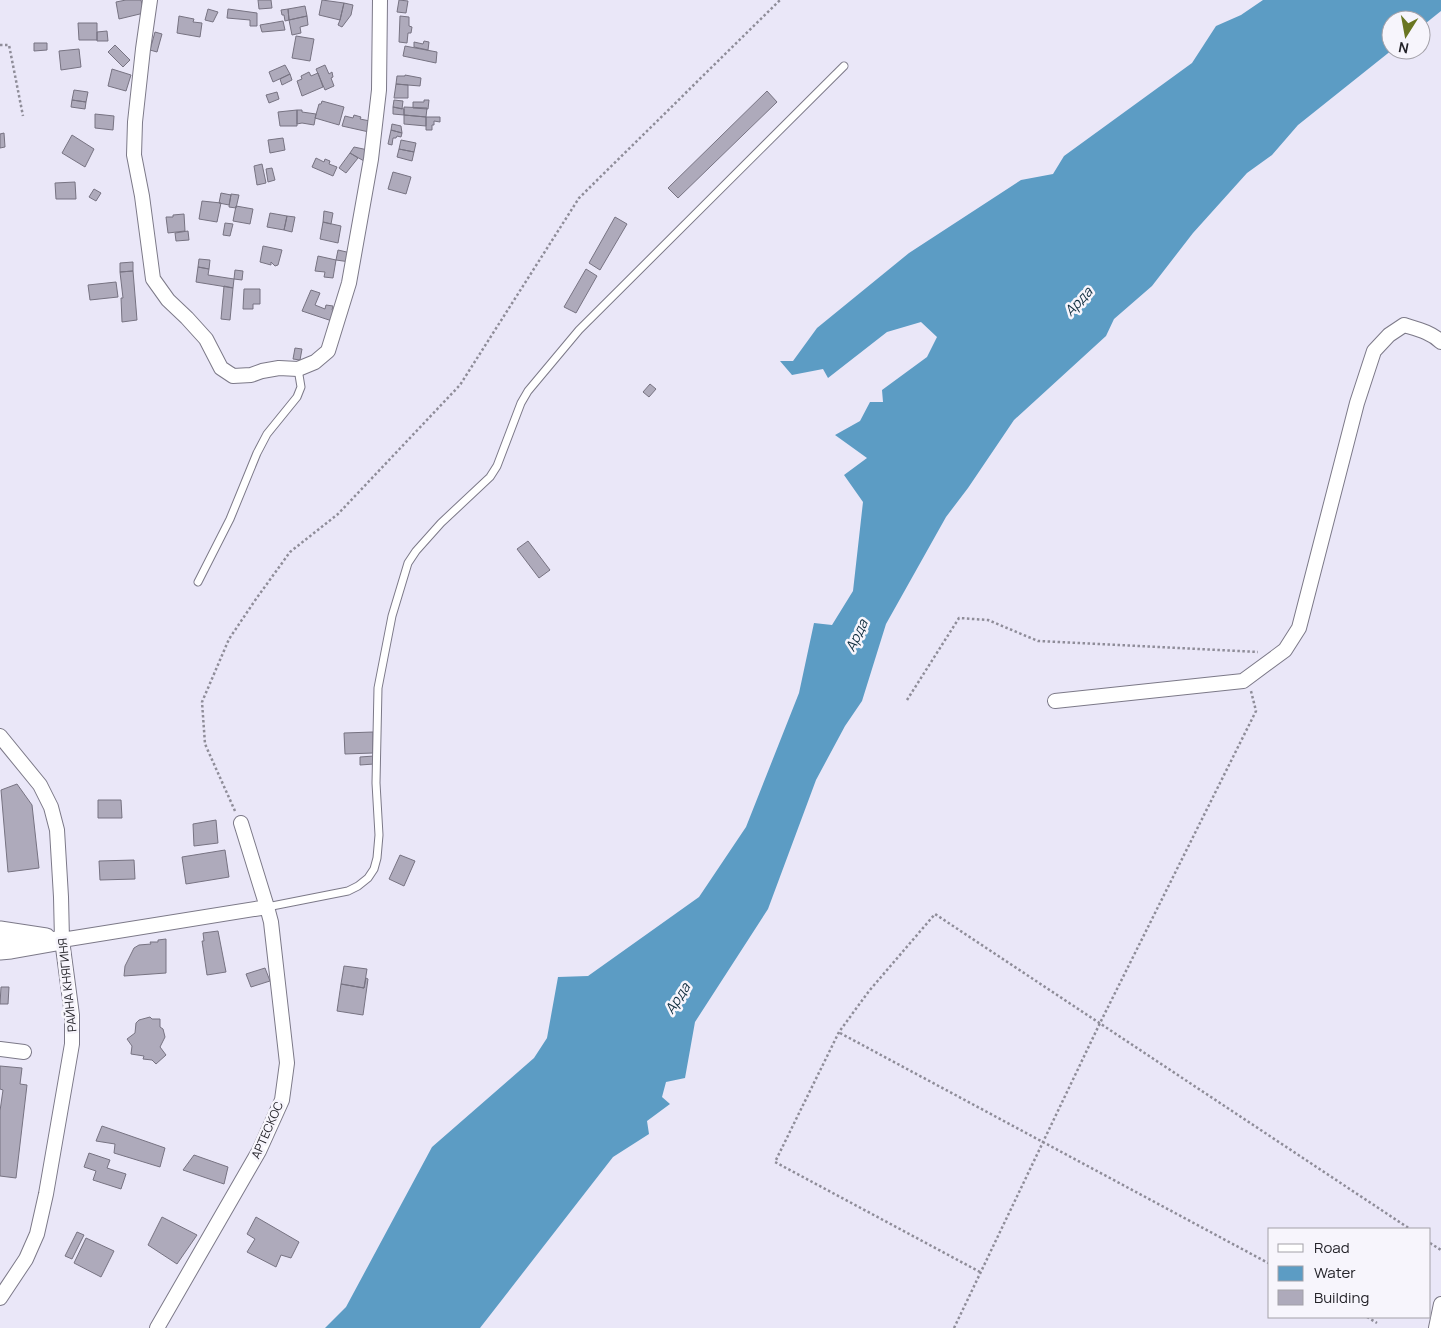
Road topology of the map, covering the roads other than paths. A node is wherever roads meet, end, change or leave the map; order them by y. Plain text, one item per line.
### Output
1 (150, 0) edge
2 (380, 0) edge
3 (844, 66) dead end
4 (1441, 342) edge
5 (298, 368) junction
6 (198, 582) dead end
7 (1055, 701) dead end
8 (2, 743) edge
9 (241, 823) road end
10 (267, 906) junction
11 (0, 931) edge
12 (62, 940) junction
13 (0, 950) edge
14 (0, 1049) edge
15 (24, 1052) dead end
16 (0, 1298) edge
17 (1441, 1304) edge
18 (157, 1328) edge
19 (1436, 1328) edge

1 - 5 street
2 - 5 street
3 - 10 lane
4 - 7 street
5 - 6 lane
8 - 12 street, РАЙНА КНЯГИНЯ
9 - 10 street, АРТЕСКОС
10 - 12 street
10 - 18 street, АРТЕСКОС
11 - 12 main road
12 - 13 main road
12 - 16 street, РАЙНА КНЯГИНЯ
14 - 15 street
17 - 19 street

